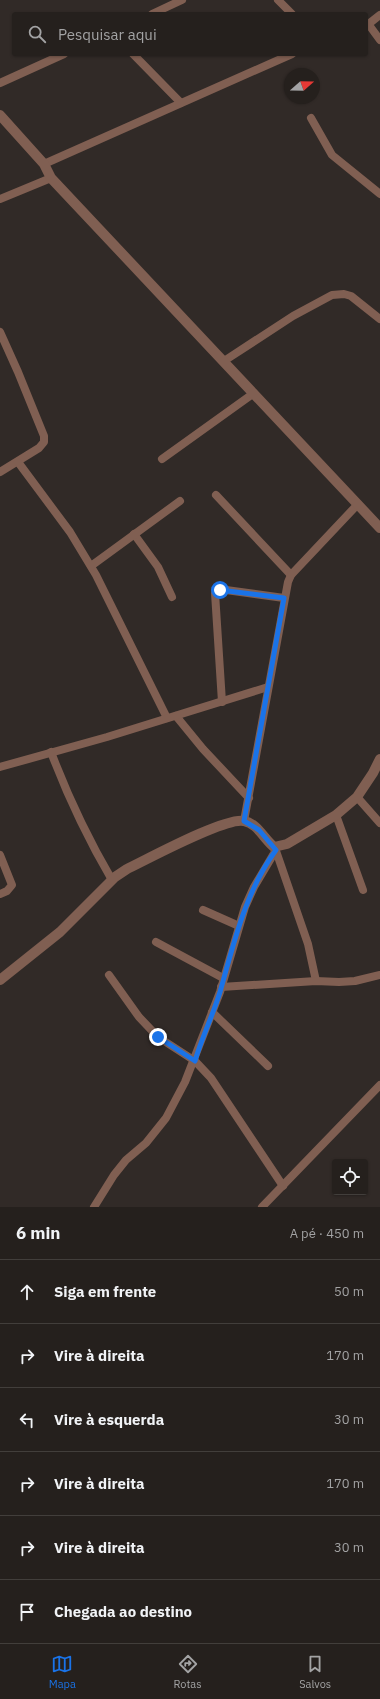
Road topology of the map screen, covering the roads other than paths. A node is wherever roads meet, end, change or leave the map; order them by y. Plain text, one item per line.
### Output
1 (182, 0) edge
2 (278, 0) edge
3 (156, 12) edge
4 (290, 12) edge
5 (380, 16) edge
6 (368, 26) edge
7 (380, 40) edge
8 (60, 56) edge
9 (135, 56) edge
10 (287, 56) edge
11 (0, 83) edge
12 (181, 103) junction
13 (0, 115) edge
14 (311, 118) dead end
15 (44, 164) junction
16 (51, 178) junction
17 (380, 194) edge
18 (0, 199) edge
19 (380, 319) edge
20 (0, 332) edge
21 (224, 362) junction
22 (254, 393) junction
23 (162, 459) dead end
24 (18, 462) junction
25 (0, 472) edge
26 (216, 495) dead end
27 (180, 501) dead end
28 (358, 504) junction
29 (380, 528) edge
30 (134, 534) junction
31 (91, 566) junction
32 (291, 575) junction
33 (172, 597) dead end
34 (284, 598) junction
35 (268, 687) junction
36 (222, 702) junction
37 (176, 716) junction
38 (167, 718) junction
39 (51, 752) junction
40 (380, 759) edge
41 (0, 767) edge
42 (357, 797) junction
43 (249, 798) junction
44 (336, 815) junction
45 (244, 821) junction
46 (380, 823) edge
47 (276, 849) junction
48 (0, 855) edge
49 (112, 880) junction
50 (363, 890) dead end
51 (0, 894) edge
52 (203, 910) dead end
53 (239, 926) junction
54 (156, 942) dead end
55 (109, 975) dead end
56 (380, 975) edge
57 (1, 978) edge
58 (223, 978) junction
59 (316, 980) junction
60 (221, 987) junction
61 (212, 1012) junction
62 (195, 1061) junction
63 (268, 1066) dead end
64 (380, 1085) edge
65 (283, 1186) junction
66 (94, 1207) edge
67 (262, 1207) edge

1 - 3 street
2 - 4 street
5 - 6 street
6 - 7 street
8 - 11 street
9 - 12 street
10 - 12 street
12 - 15 street
13 - 15 street
14 - 17 street
15 - 16 street
16 - 18 street
16 - 21 street
19 - 21 street
20 - 24 street
21 - 22 street
22 - 23 street
22 - 28 street
24 - 25 street
24 - 31 street
26 - 32 street
27 - 30 street
28 - 29 street
28 - 32 street
30 - 31 street
30 - 33 street
31 - 38 street
32 - 34 street
34 - 35 street
34 - 36 street
35 - 36 street
35 - 43 street
36 - 37 street
37 - 38 street
37 - 43 street
38 - 39 street
39 - 41 street
39 - 49 street
40 - 42 street
42 - 44 street
42 - 46 street
43 - 45 street
44 - 47 street
44 - 50 street
45 - 47 street
45 - 49 street
47 - 53 street
47 - 59 street
48 - 51 street
49 - 57 street
52 - 53 street
53 - 58 street
54 - 58 street
55 - 62 street
56 - 59 street
58 - 60 street
59 - 60 street
60 - 61 street
61 - 62 street
61 - 63 street
62 - 65 street
62 - 66 street
64 - 65 street
65 - 67 street

